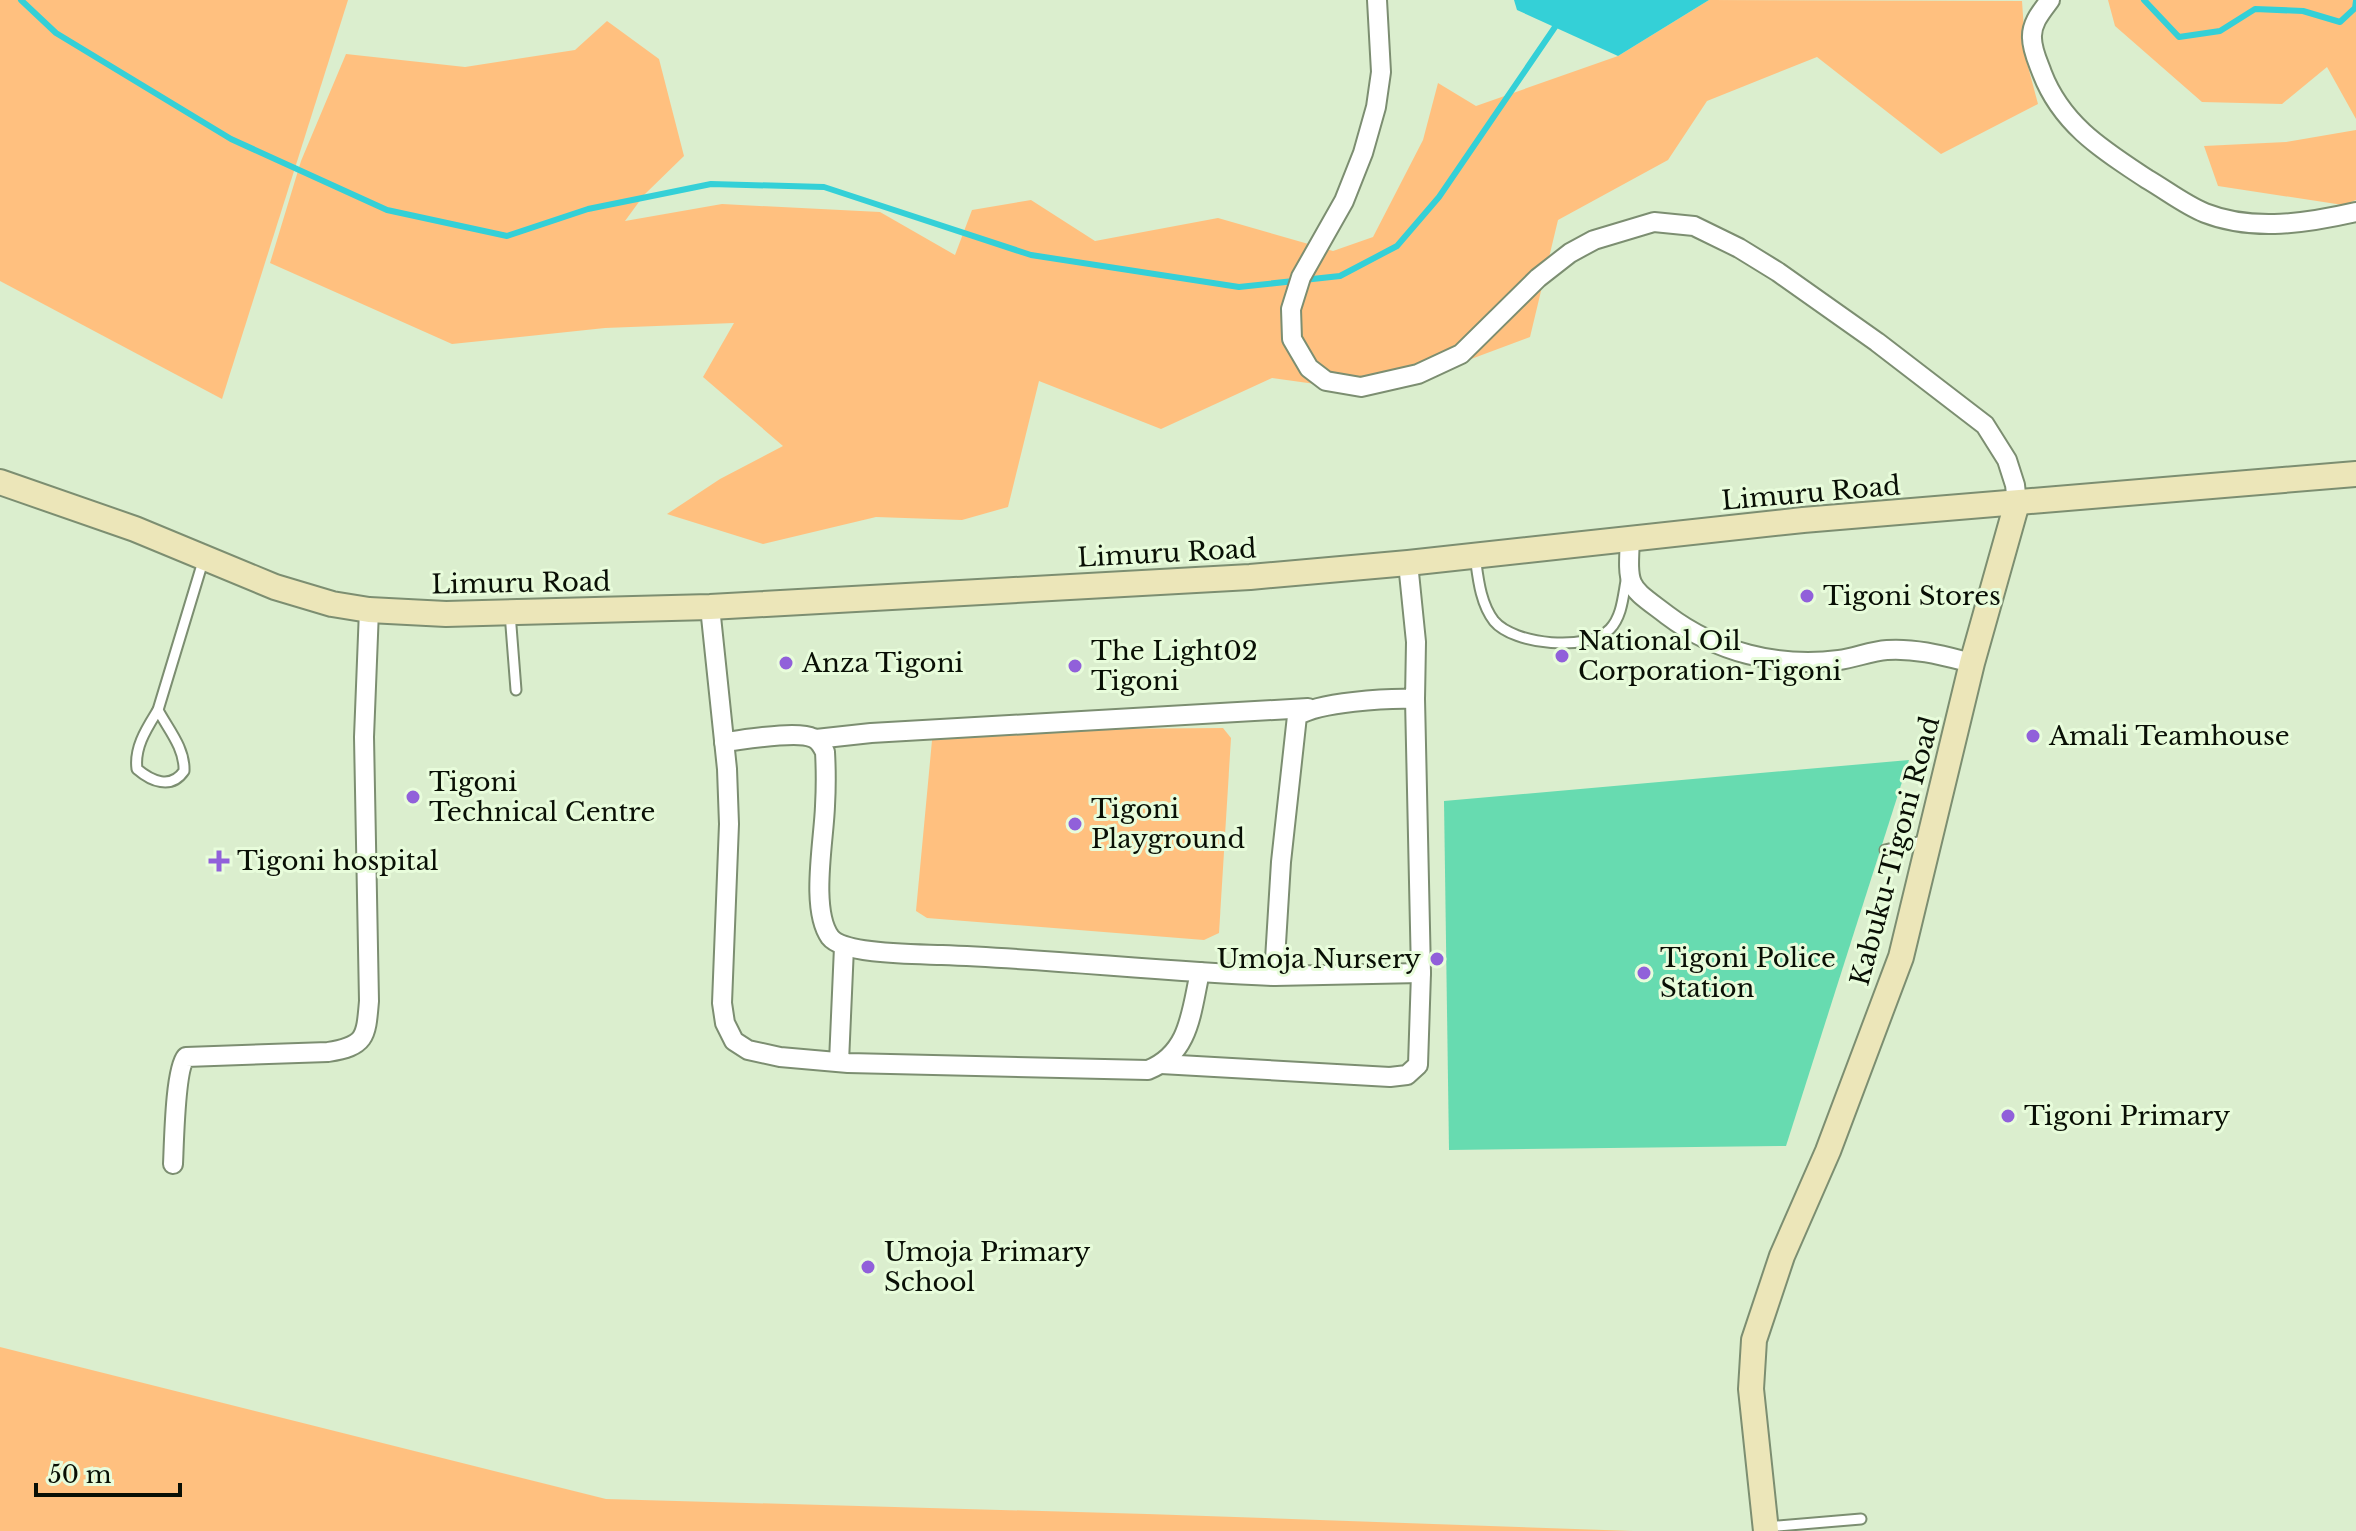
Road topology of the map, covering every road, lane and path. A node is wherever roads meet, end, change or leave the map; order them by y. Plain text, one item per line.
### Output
1 (1377, 0) edge
2 (2050, 0) edge
3 (2356, 212) edge
4 (2356, 474) edge
5 (0, 482) edge
6 (2017, 503) junction
7 (1630, 540) junction
8 (1475, 555) junction
9 (204, 558) junction
10 (1408, 563) junction
11 (1629, 569) junction
12 (710, 607) junction
13 (369, 610) junction
14 (510, 613) junction
15 (1972, 663) junction
16 (516, 690) dead end
17 (1415, 699) junction
18 (1310, 708) junction
19 (158, 710) junction
20 (816, 739) junction
21 (724, 742) junction
22 (1929, 839) junction
23 (1885, 850) dead end
24 (844, 947) junction
25 (1200, 972) junction
26 (1421, 973) junction
27 (1274, 976) junction
28 (839, 1062) junction
29 (1161, 1064) junction
30 (173, 1164) dead end
31 (1861, 1519) dead end
32 (1766, 1529) edge

1 - 6 street
2 - 3 street
4 - 6 main road, Limuru Road
5 - 9 main road, Limuru Road
6 - 7 main road, Limuru Road
6 - 15 main road, Kabuku-Tigoni Road
7 - 8 main road, Limuru Road
7 - 11 street
8 - 10 main road, Limuru Road
8 - 11 lane
9 - 13 main road, Limuru Road
9 - 19 lane
10 - 12 main road, Limuru Road
10 - 17 street
11 - 15 street
12 - 14 main road, Limuru Road
12 - 21 street
13 - 14 main road, Limuru Road
13 - 30 street
14 - 16 lane
15 - 22 main road, Kabuku-Tigoni Road
17 - 18 street
17 - 26 street
18 - 20 street
18 - 27 street
19 - 19 lane
20 - 21 street
20 - 24 street
21 - 28 street
22 - 23 lane
22 - 32 main road, Kabuku-Tigoni Road
24 - 25 street
24 - 28 street
25 - 27 street
25 - 29 street
26 - 27 street
26 - 29 street
28 - 29 street
31 - 32 lane

